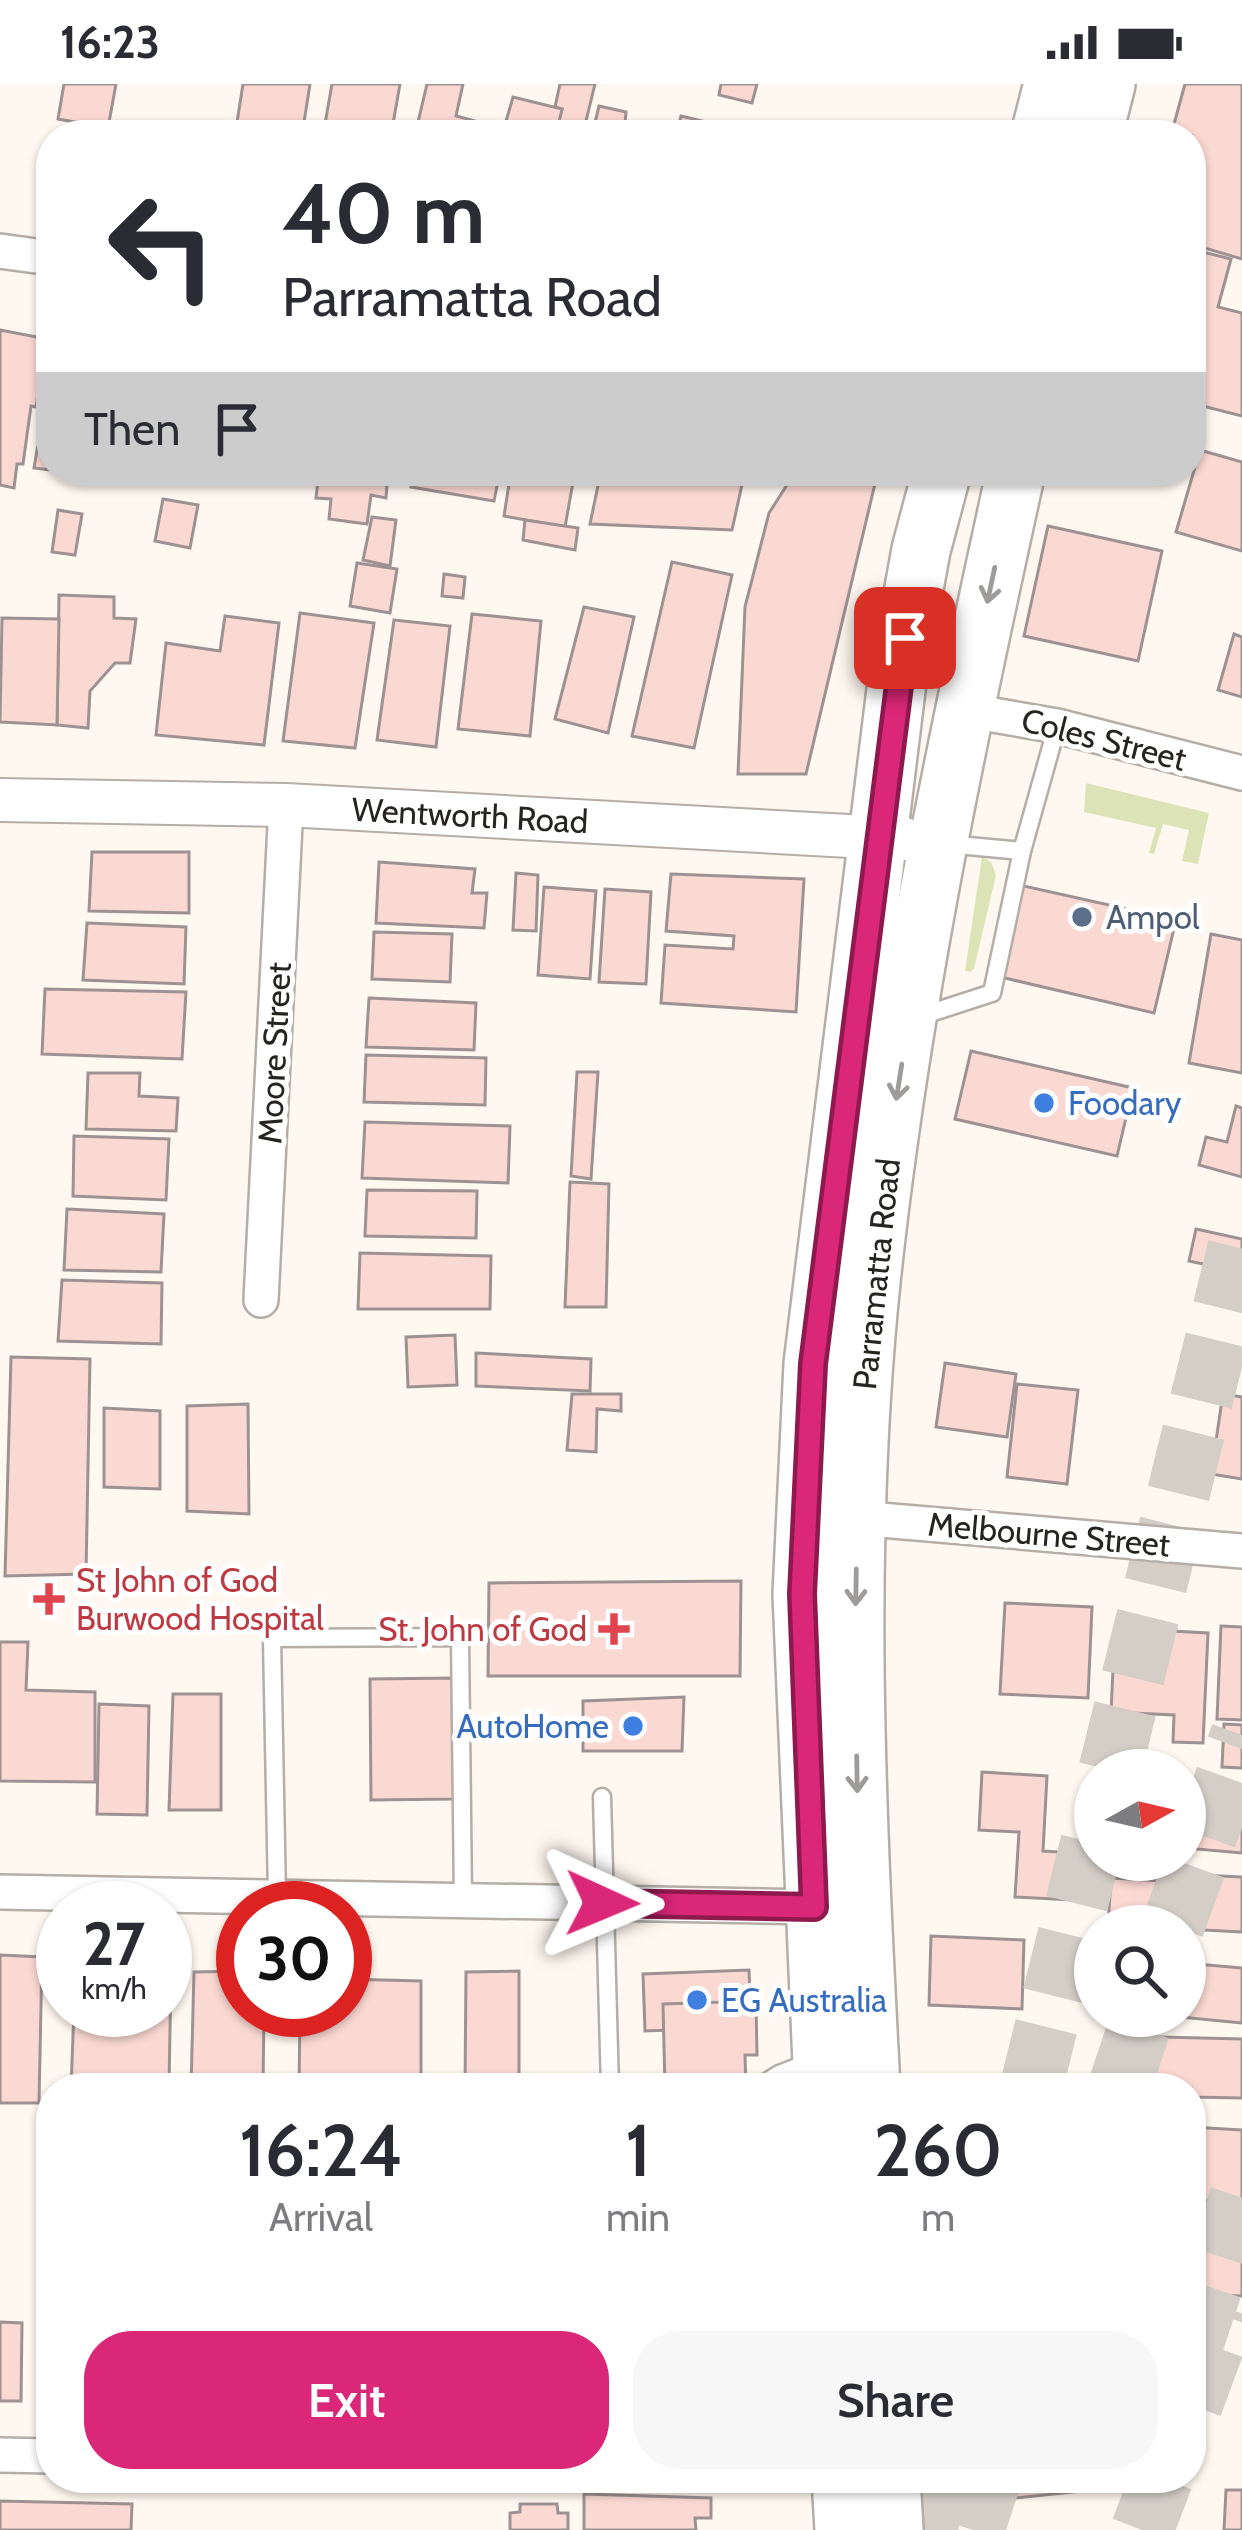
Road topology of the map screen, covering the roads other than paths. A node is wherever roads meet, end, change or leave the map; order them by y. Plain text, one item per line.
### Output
1 (1053, 84) edge
2 (1106, 84) edge
3 (1044, 120) edge
4 (1097, 120) edge
5 (0, 250) edge
6 (36, 256) edge
7 (938, 486) edge
8 (1013, 486) edge
9 (964, 710) junction
10 (1057, 726) junction
11 (1242, 773) edge
12 (0, 800) edge
13 (286, 806) junction
14 (878, 836) junction
15 (940, 843) junction
16 (1022, 851) junction
17 (910, 1019) junction
18 (261, 1300) dead end
19 (857, 1518) junction
20 (1242, 1551) edge
21 (602, 1797) dead end
22 (277, 1881) edge
23 (0, 1892) edge
24 (216, 1896) edge
25 (372, 1899) edge
26 (463, 1900) junction
27 (602, 1903) junction
28 (814, 1907) junction
29 (609, 2073) edge
30 (822, 2073) edge
31 (870, 2073) edge
32 (0, 2455) edge
33 (36, 2456) edge
34 (843, 2493) edge
35 (892, 2493) edge
36 (844, 2530) edge
37 (894, 2530) edge

1 - 3 highway
2 - 4 highway
5 - 6 street
7 - 14 highway, Parramatta Road
8 -> 9 highway, Parramatta Road
9 - 10 street, Coles Street
9 - 15 highway, Parramatta Road
10 - 11 street, Coles Street
10 - 16 lane
12 - 13 street, Wentworth Road
13 - 14 street, Wentworth Road
13 - 18 street, Moore Street
14 - 15 street, Wentworth Road
14 - 28 highway, Parramatta Road
15 - 16 lane
15 - 17 highway, Parramatta Road
16 - 17 lane
17 -> 19 highway, Parramatta Road
19 - 20 street, Melbourne Street
19 -> 31 highway, Parramatta Road
21 - 27 lane
22 - 26 lane
23 - 24 street
25 - 26 street
26 - 27 street
27 - 28 street
27 - 29 lane
28 - 30 highway, Parramatta Road
32 - 33 street
34 - 36 highway
35 - 37 highway

